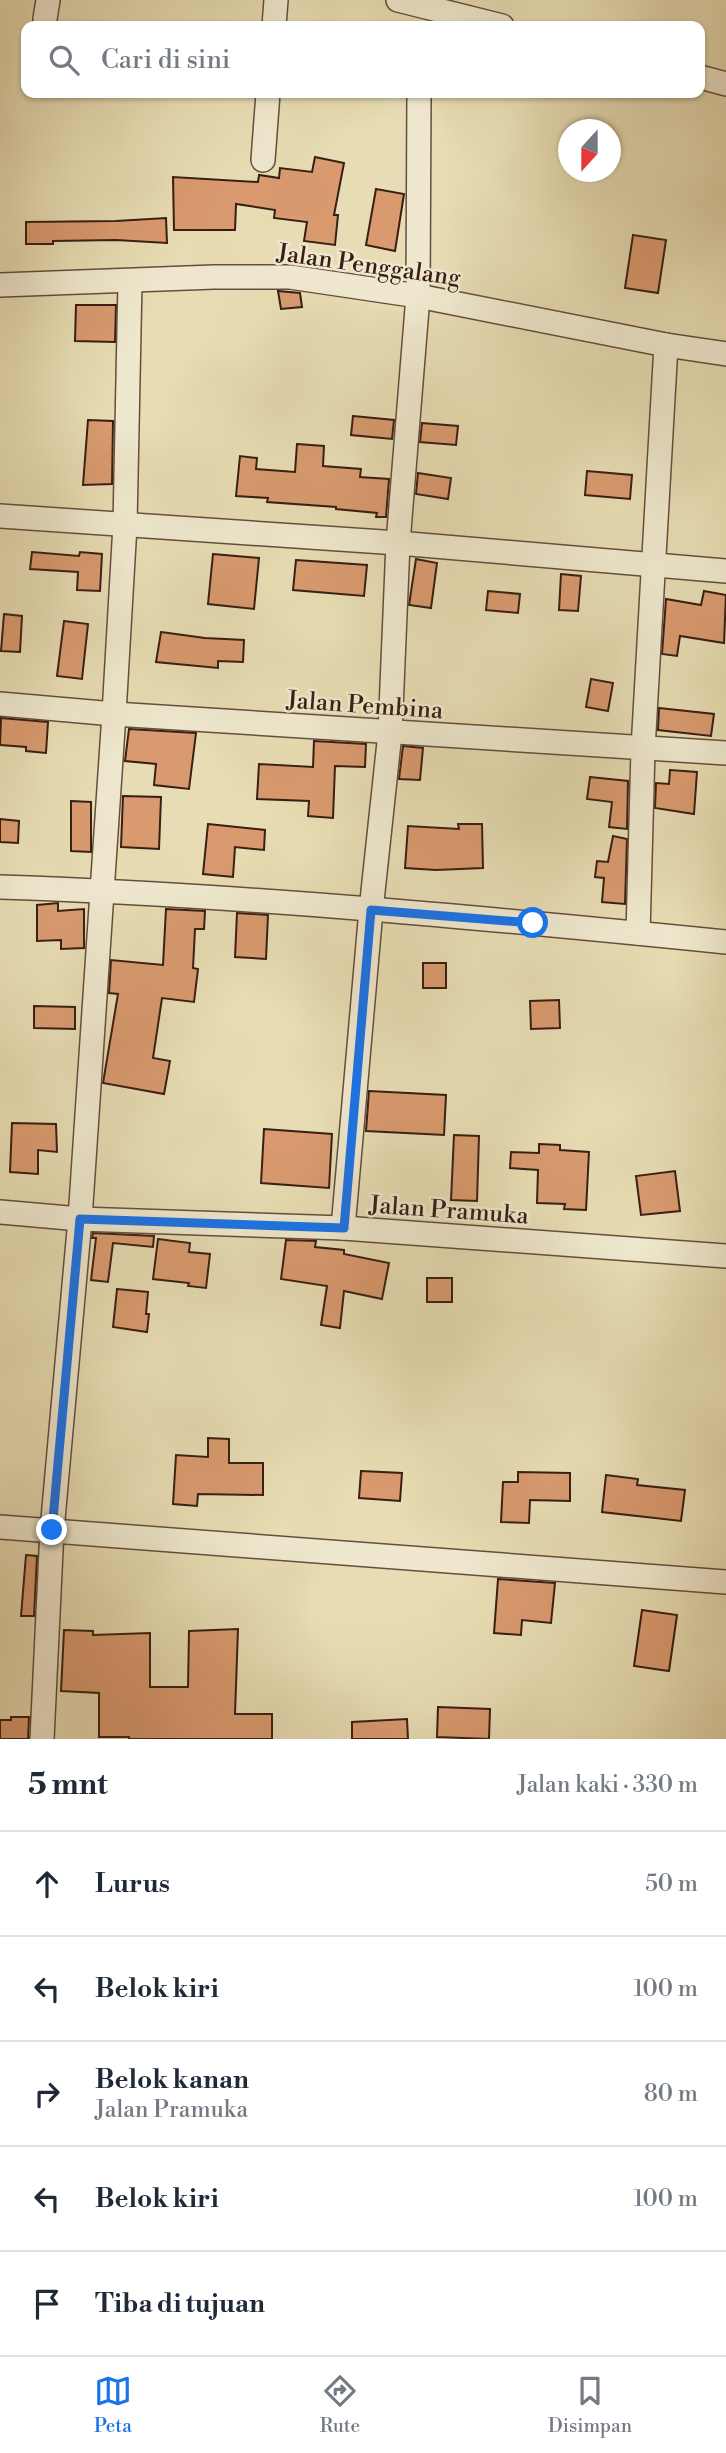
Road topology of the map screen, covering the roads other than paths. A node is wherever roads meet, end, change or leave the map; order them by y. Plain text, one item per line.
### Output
1 (276, 0) edge
2 (411, 11) edge
3 (274, 21) edge
4 (472, 21) edge
5 (705, 79) edge
6 (726, 85) edge
7 (268, 98) edge
8 (419, 98) edge
9 (263, 160) dead end
10 (130, 281) junction
11 (0, 285) edge
12 (418, 296) junction
13 (666, 345) junction
14 (726, 354) edge
15 (0, 516) edge
16 (125, 525) junction
17 (398, 543) junction
18 (654, 565) junction
19 (726, 571) edge
20 (0, 704) edge
21 (114, 714) junction
22 (390, 733) junction
23 (643, 749) junction
24 (726, 753) edge
25 (0, 887) edge
26 (102, 891) junction
27 (371, 910) junction
28 (638, 933) junction
29 (726, 942) edge
30 (0, 1212) edge
31 (80, 1219) junction
32 (344, 1228) junction
33 (726, 1256) edge
34 (0, 1527) edge
35 (52, 1530) junction
36 (726, 1582) edge
37 (42, 1739) edge

1 - 3 street
2 - 4 street
5 - 6 street
7 - 9 street
8 - 12 street
10 - 11 street, Jalan Penggalang
10 - 12 street, Jalan Penggalang
10 - 16 street
12 - 13 street, Jalan Penggalang
12 - 17 street
13 - 14 street, Jalan Penggalang
13 - 18 street
15 - 16 street
16 - 17 street
16 - 21 street
17 - 18 street
17 - 22 street
18 - 19 street
18 - 23 street
20 - 21 street, Jalan Pembina
21 - 22 street, Jalan Pembina
21 - 26 street
22 - 23 street, Jalan Pembina
22 - 27 street
23 - 24 street, Jalan Pembina
23 - 28 street
25 - 26 street
26 - 27 street
26 - 31 street
27 - 28 street
27 - 32 street
28 - 29 street
30 - 31 street, Jalan Pramuka
31 - 32 street, Jalan Pramuka
31 - 35 street
32 - 33 street, Jalan Pramuka
34 - 35 street
35 - 36 street
35 - 37 street

